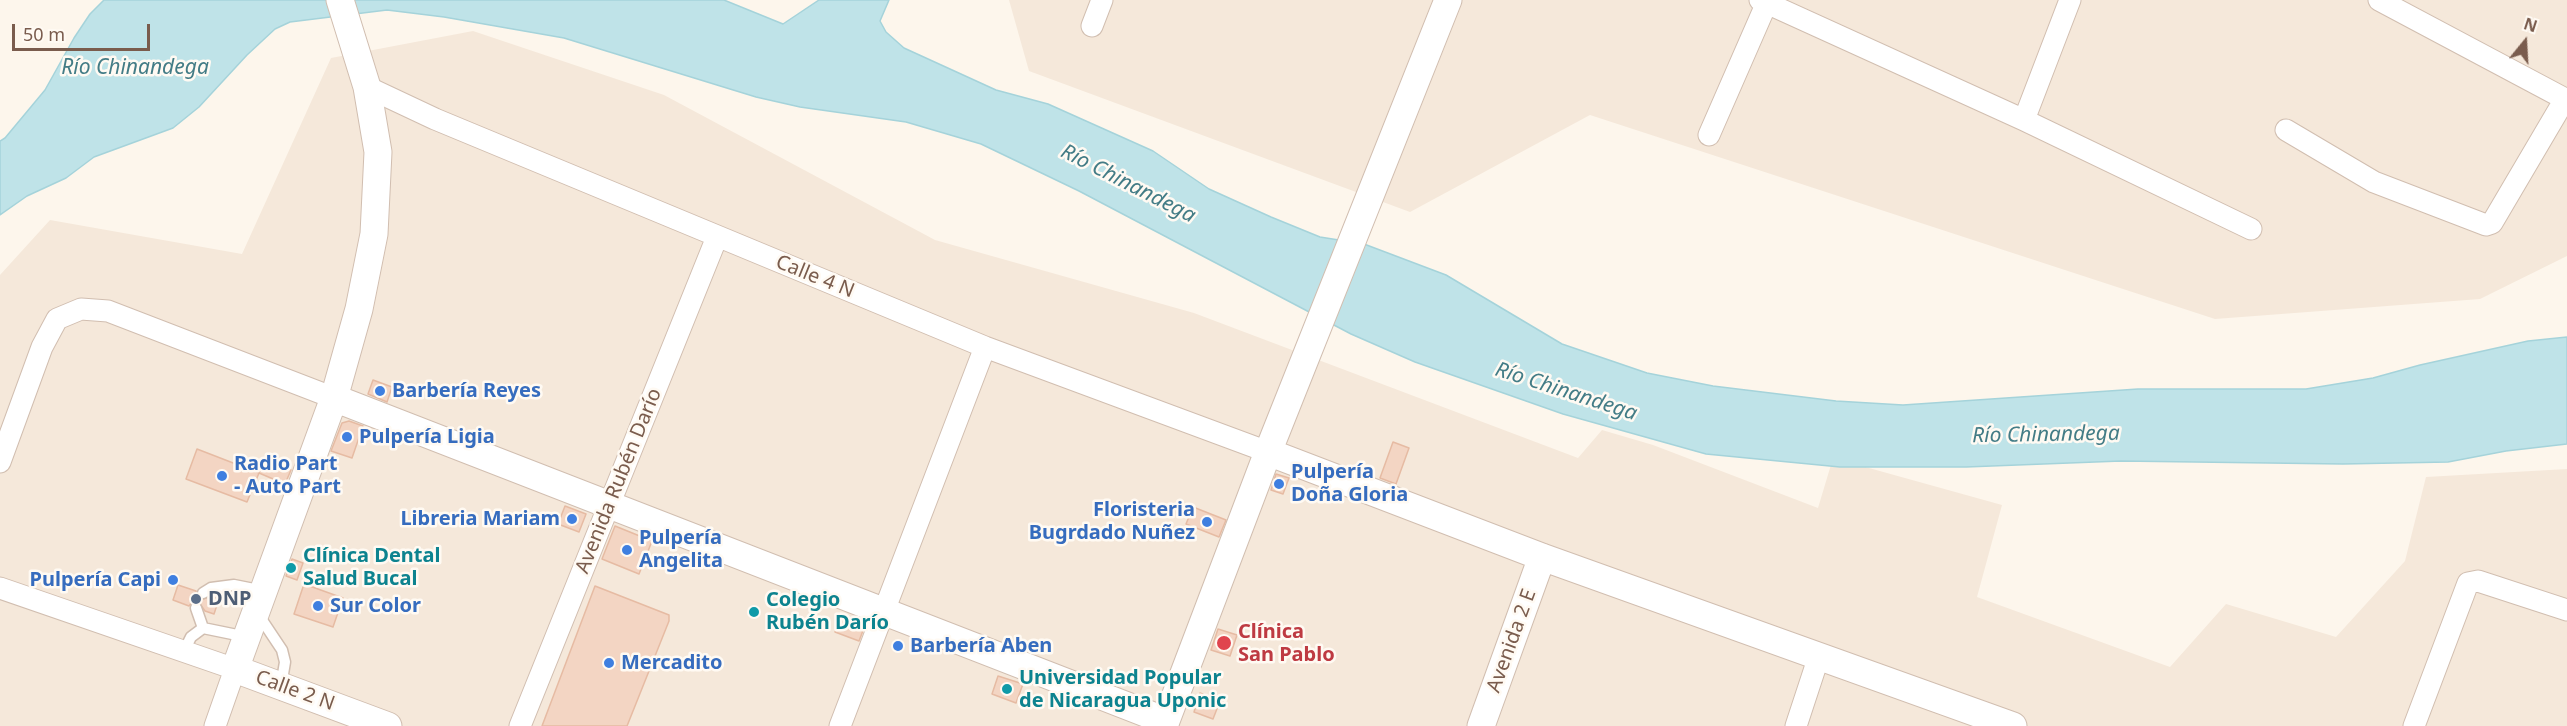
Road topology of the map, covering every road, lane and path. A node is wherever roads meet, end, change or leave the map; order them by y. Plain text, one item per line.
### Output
1 (1102, 0) edge
2 (1448, 0) edge
3 (2070, 0) edge
4 (2379, 0) edge
5 (1765, 1) edge
6 (344, 9) edge
7 (1092, 26) dead end
8 (367, 87) junction
9 (2566, 99) edge
10 (2024, 120) junction
11 (2286, 130) dead end
12 (1709, 135) dead end
13 (2251, 228) dead end
14 (717, 237) junction
15 (986, 347) junction
16 (334, 398) junction
17 (1268, 452) junction
18 (0, 462) edge
19 (609, 506) junction
20 (1542, 557) junction
21 (0, 588) edge
22 (202, 593) dead end
23 (260, 601) junction
24 (196, 608) dead end
25 (883, 610) junction
26 (2567, 610) edge
27 (203, 628) junction
28 (248, 637) junction
29 (184, 651) junction
30 (1820, 657) junction
31 (236, 669) junction
32 (281, 686) junction
33 (1170, 724) edge
34 (215, 726) edge
35 (388, 726) edge
36 (520, 726) edge
37 (840, 726) edge
38 (1481, 726) edge
39 (1796, 726) edge
40 (2013, 726) edge
41 (2414, 726) edge

1 - 7 street
2 - 17 street
3 - 10 street
4 - 9 street
5 - 10 street
5 - 12 street
6 - 8 street
8 - 14 street, Calle 4 N
8 - 16 street
9 - 11 street
10 - 13 street
14 - 15 street, Calle 4 N
14 - 19 street, Avenida Rubén Darío
15 - 17 street, Calle 4 N
15 - 25 street
16 - 18 street
16 - 19 street
16 - 23 street
17 - 20 street
17 - 33 street
19 - 25 street
19 - 36 street, Avenida Rubén Darío
20 - 30 street
20 - 38 street, Avenida 2 E
21 - 29 street
22 - 23 lane
23 - 28 street
23 - 32 lane
24 - 27 lane
25 - 33 street
25 - 37 street
26 - 41 street
27 - 28 lane
27 - 29 lane
28 - 31 street
29 - 31 street
30 - 39 street
30 - 40 street
31 - 32 street, Calle 2 N
31 - 34 street
32 - 35 street, Calle 2 N

